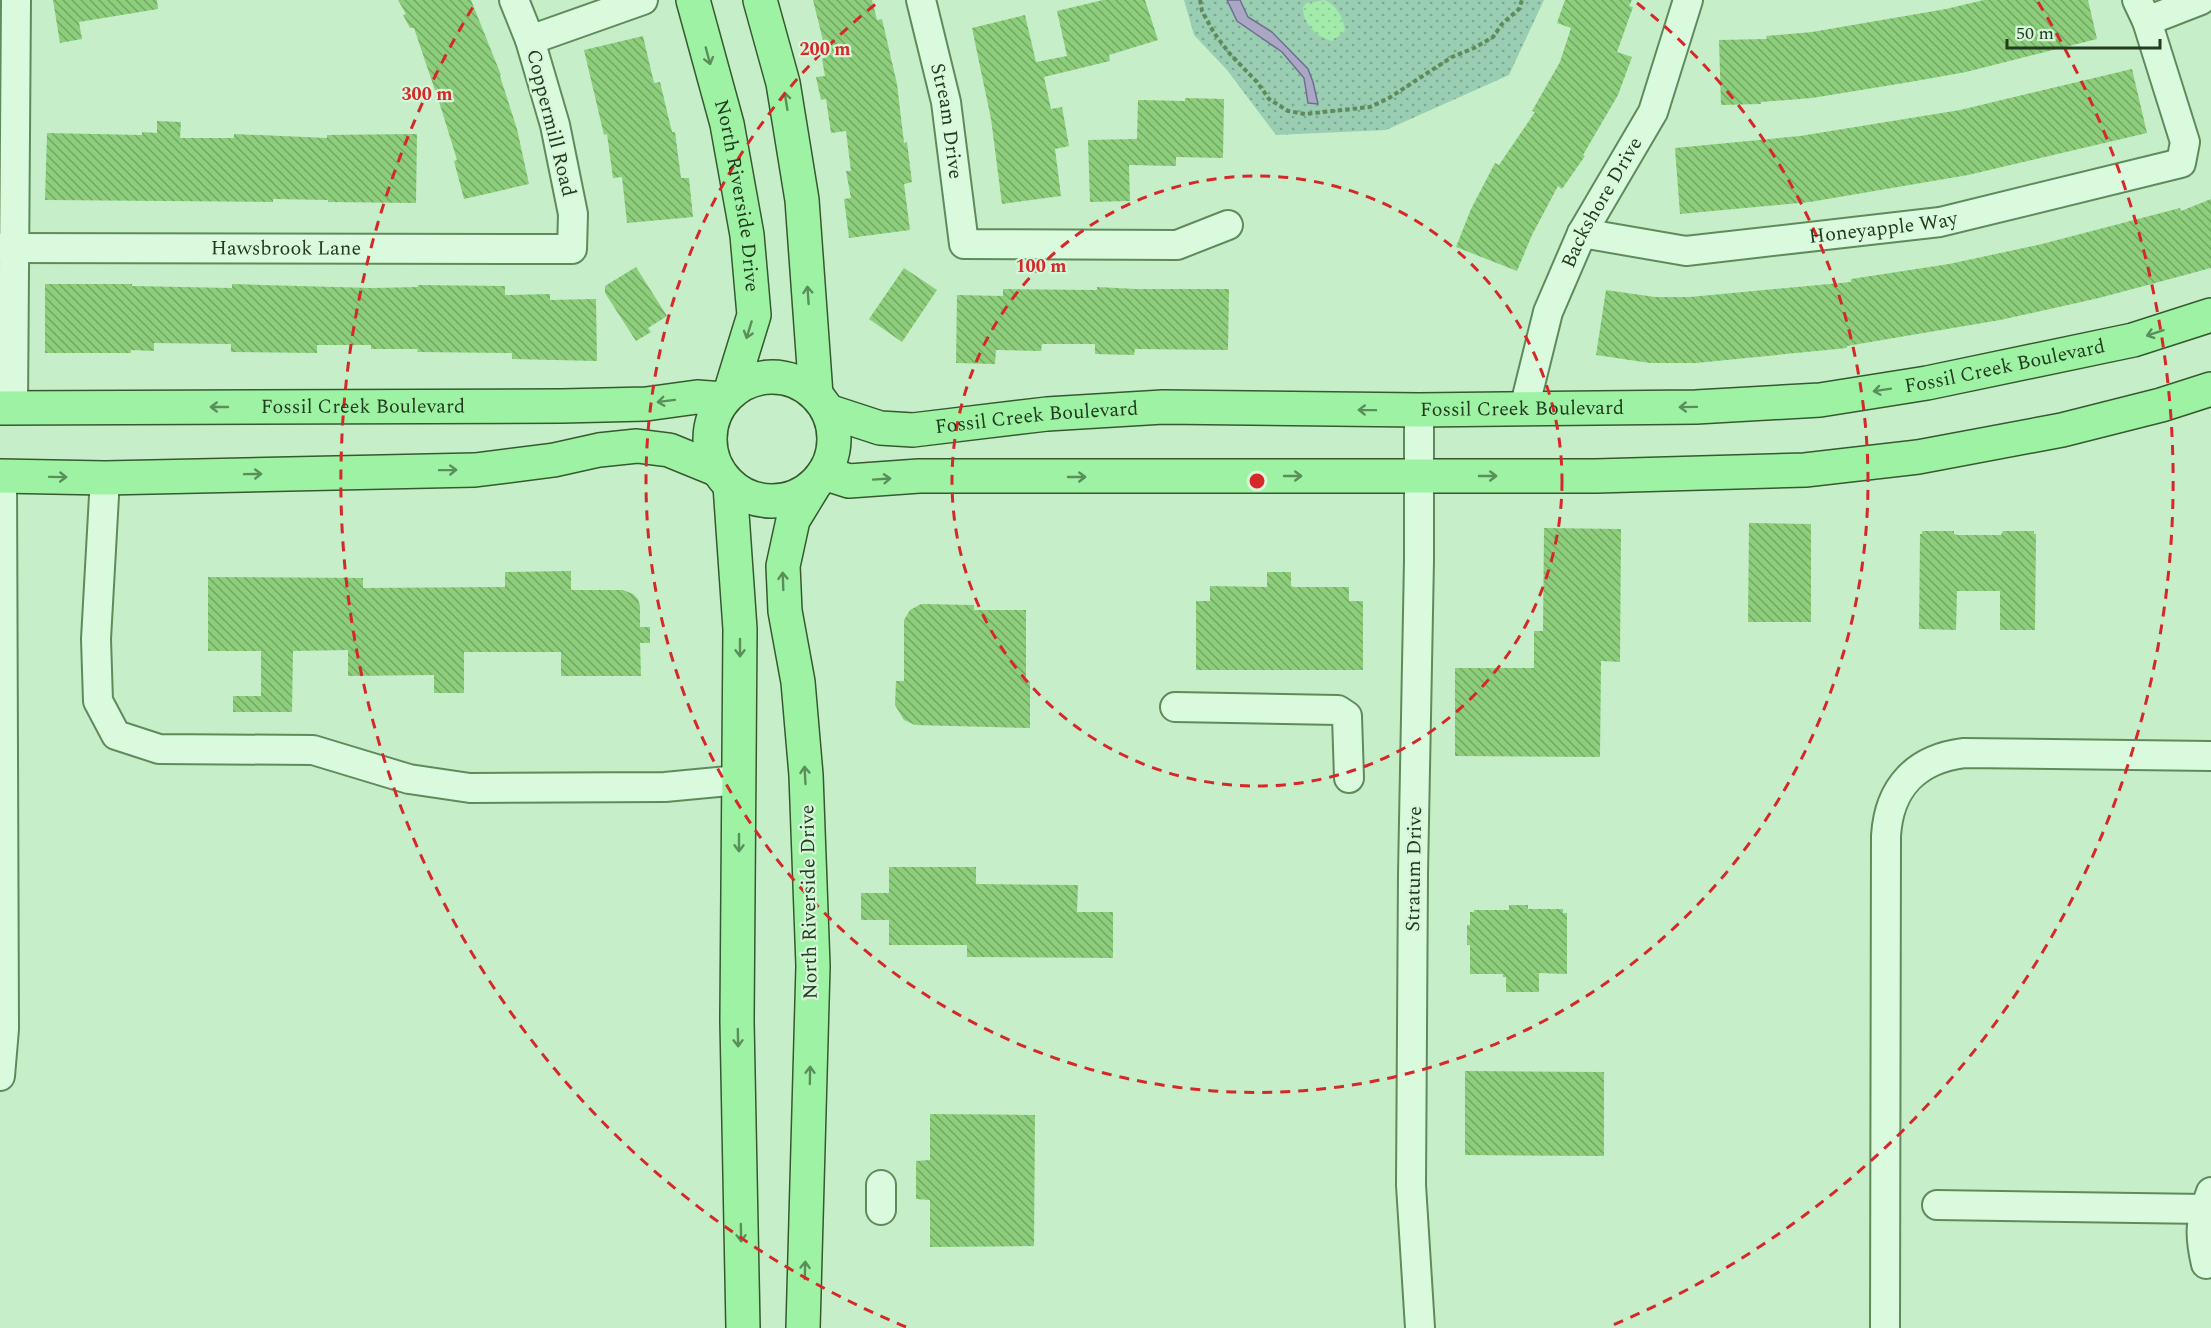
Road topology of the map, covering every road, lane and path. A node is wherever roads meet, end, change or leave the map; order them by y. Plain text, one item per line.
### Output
1 (16, 0) edge
2 (514, 0) edge
3 (643, 0) edge
4 (693, 0) edge
5 (760, 0) edge
6 (921, 0) edge
7 (1200, 0) edge
8 (1522, 0) edge
9 (1688, 0) edge
10 (2201, 0) edge
11 (2142, 11) edge
12 (530, 40) junction
13 (1228, 225) dead end
14 (1582, 234) junction
15 (7, 248) edge
16 (572, 249) joint
17 (2211, 315) edge
18 (2211, 389) edge
19 (727, 396) junction
20 (822, 403) junction
21 (7, 408) edge
22 (1524, 409) junction
23 (1419, 410) junction
24 (1419, 475) junction
25 (1, 476) edge
26 (724, 477) junction
27 (105, 478) junction
28 (820, 479) junction
29 (1175, 707) dead end
30 (2211, 756) edge
31 (1348, 778) dead end
32 (739, 780) junction
33 (0, 1076) edge
34 (2208, 1201) edge
35 (1937, 1205) dead end
36 (2206, 1264) dead end
37 (743, 1328) edge
38 (803, 1328) edge
39 (1420, 1328) edge
40 (1885, 1328) edge

1 - 15 street
2 - 12 street, Coppermill Road
3 - 12 street
4 -> 19 main road, North Riverside Drive
20 -> 5 main road
6 - 13 street, Stream Drive
7 - 8 path
9 - 14 street, Backshore Drive
10 - 11 street
11 - 14 street, Honeyapple Way
12 - 16 street, Coppermill Road
14 - 22 street, Backshore Drive
15 - 16 street, Hawsbrook Lane
15 - 21 street
17 -> 22 main road, Fossil Creek Boulevard
24 -> 18 main road
19 - 20 main road
19 -> 21 main road, Fossil Creek Boulevard
19 - 26 main road
23 -> 20 main road, Fossil Creek Boulevard
20 - 28 main road
22 - 23 main road, Fossil Creek Boulevard
23 - 24 street, Stratum Drive
28 -> 24 main road
24 - 39 street, Stratum Drive
25 -> 27 main road
25 - 33 street
27 -> 26 main road
26 - 28 main road
26 -> 32 main road
27 - 32 street
38 -> 28 main road, North Riverside Drive
29 - 31 street
30 - 40 street
32 -> 37 main road
34 - 35 street
34 - 36 street

